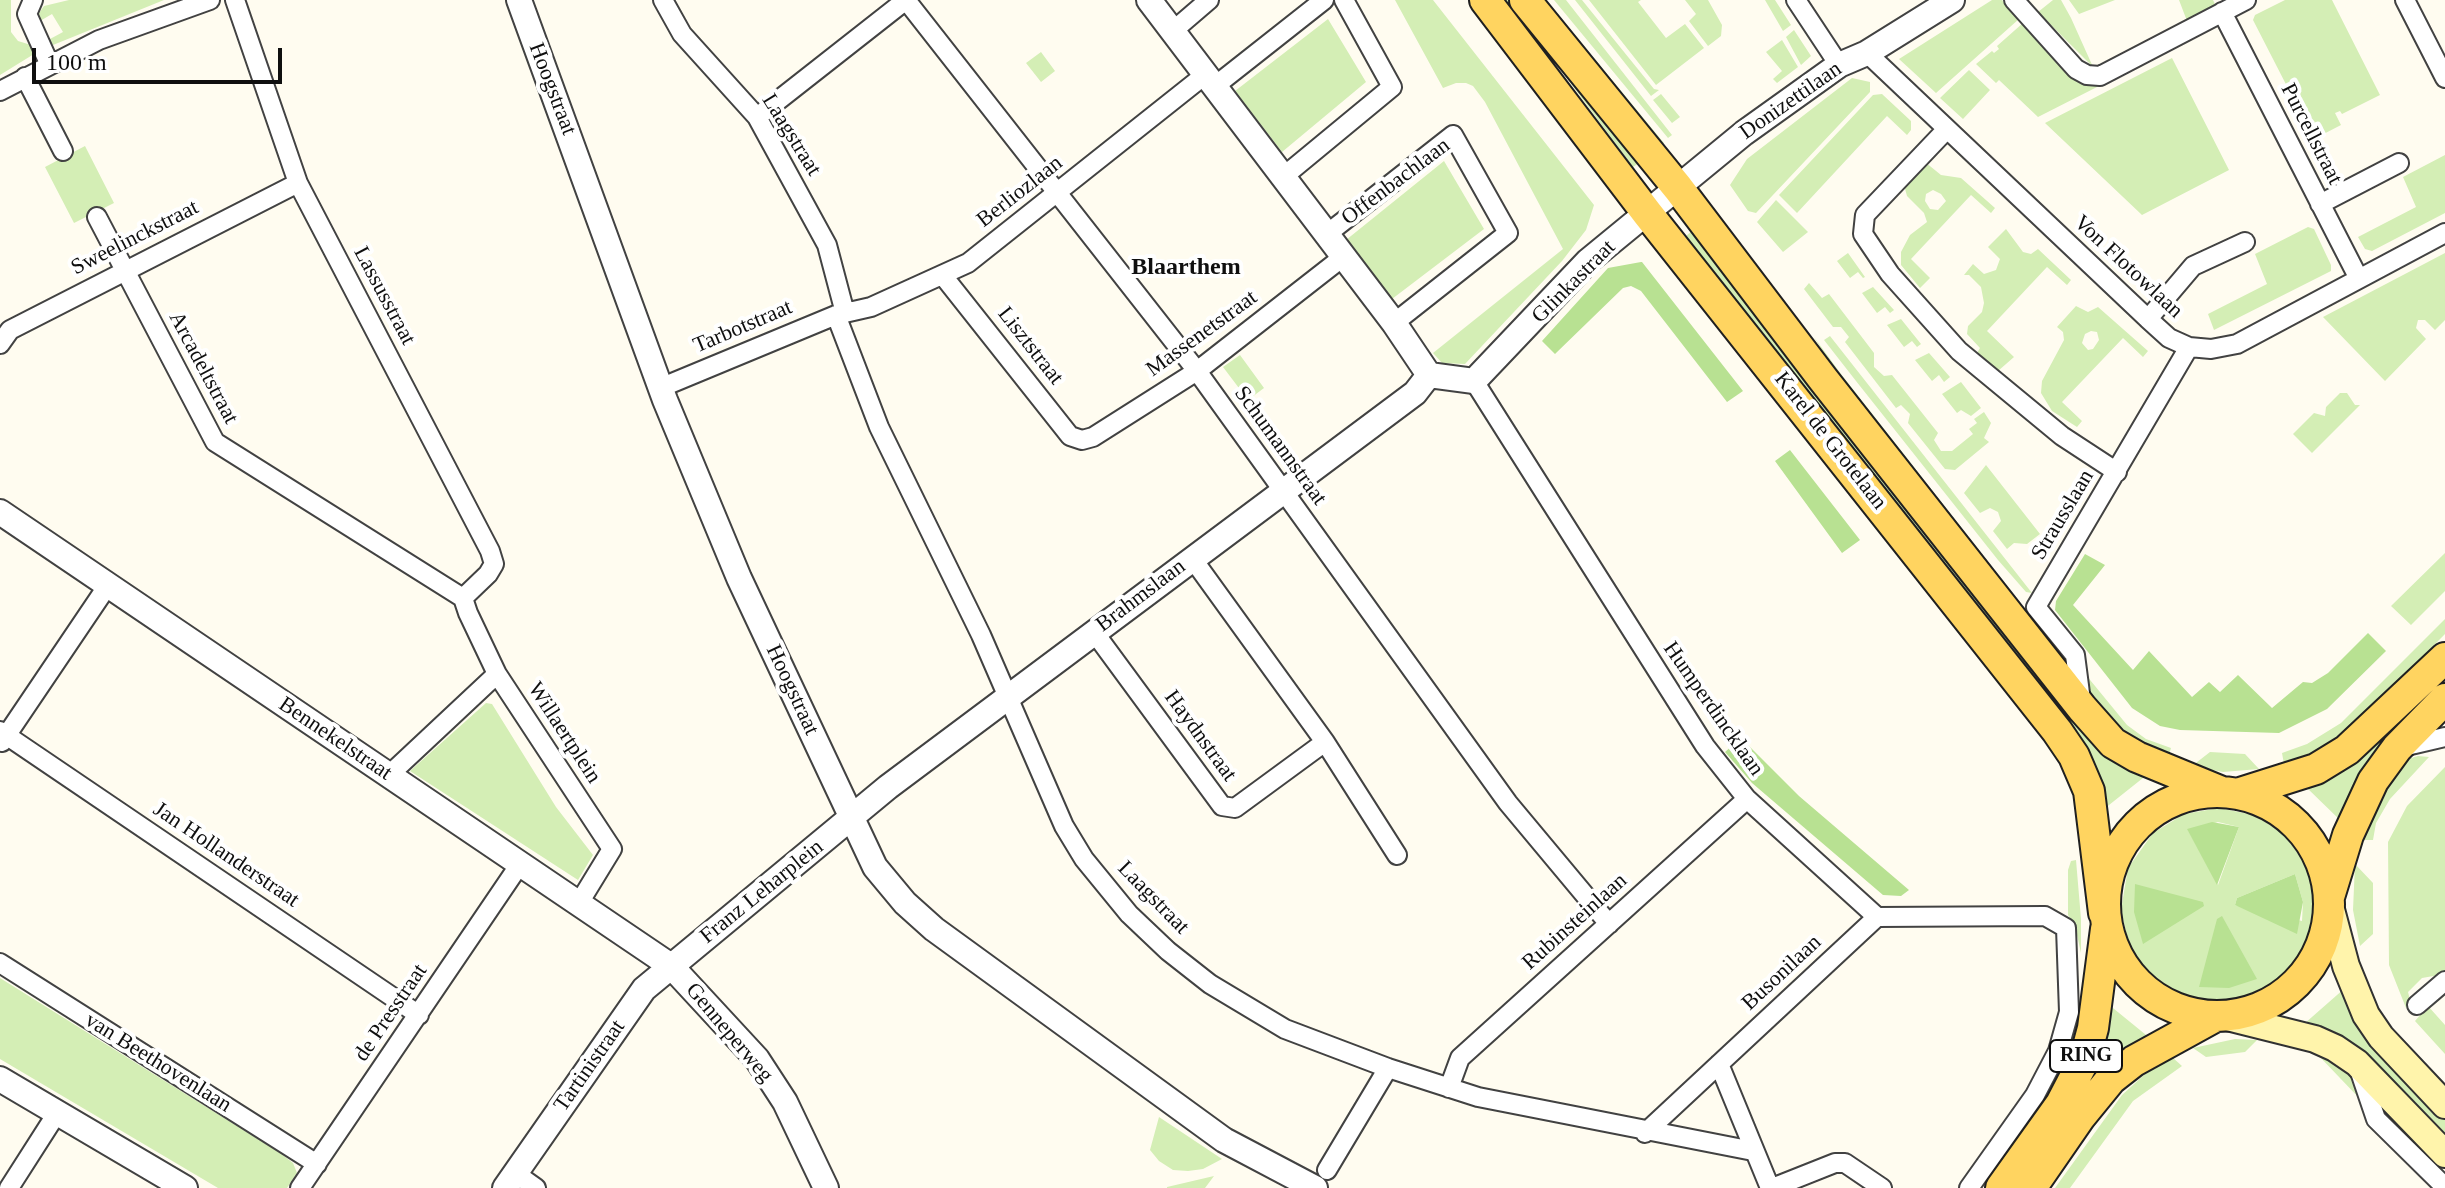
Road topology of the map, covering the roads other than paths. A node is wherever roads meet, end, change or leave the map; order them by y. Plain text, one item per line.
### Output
1 (33, 0) edge
2 (210, 0) edge
3 (235, 0) edge
4 (519, 0) edge
5 (663, 0) edge
6 (906, 0) edge
7 (1149, 0) edge
8 (1209, 0) edge
9 (1324, 0) edge
10 (1344, 0) edge
11 (1485, 0) edge
12 (1525, 0) edge
13 (1796, 0) edge
14 (1952, 0) edge
15 (2014, 0) edge
16 (2246, 0) edge
17 (2405, 0) edge
18 (2222, 12) junction
19 (1174, 30) junction
20 (1867, 53) junction
21 (49, 63) junction
22 (1839, 65) junction
23 (25, 77) junction
24 (2445, 78) edge
25 (1211, 80) junction
26 (0, 91) edge
27 (757, 117) junction
28 (1946, 130) junction
29 (63, 151) dead end
30 (2399, 163) dead end
31 (1283, 177) junction
32 (298, 183) junction
33 (1678, 188) junction
34 (1058, 193) junction
35 (2320, 204) junction
36 (1647, 213) junction
37 (97, 217) dead end
38 (2445, 233) edge
39 (1327, 234) junction
40 (2245, 242) dead end
41 (1343, 257) junction
42 (125, 271) junction
43 (944, 277) junction
44 (2358, 277) junction
45 (841, 314) junction
46 (2148, 319) junction
47 (1394, 323) junction
48 (0, 344) edge
49 (2189, 347) junction
50 (1197, 371) junction
51 (1429, 375) junction
52 (1474, 381) junction
53 (660, 388) junction
54 (1082, 440) joint
55 (2117, 472) junction
56 (1283, 491) junction
57 (0, 512) edge
58 (1192, 558) junction
59 (108, 585) junction
60 (463, 598) junction
61 (1094, 632) junction
62 (2445, 658) edge
63 (497, 674) junction
64 (1006, 696) junction
65 (2445, 699) edge
66 (2082, 708) junction
67 (2, 737) edge
68 (2444, 740) edge
69 (1325, 742) junction
70 (2397, 748) junction
71 (388, 776) junction
72 (2230, 793) junction
73 (1747, 799) junction
74 (853, 817) junction
75 (1397, 855) dead end
76 (520, 864) junction
77 (2329, 901) junction
78 (579, 903) junction
79 (1877, 917) junction
80 (2105, 920) junction
81 (1609, 924) junction
82 (0, 963) edge
83 (671, 966) junction
84 (2445, 981) edge
85 (2417, 1005) dead end
86 (419, 1015) junction
87 (2221, 1017) junction
88 (2357, 1063) junction
89 (1719, 1064) junction
90 (1388, 1068) junction
91 (0, 1079) edge
92 (1449, 1088) junction
93 (2061, 1104) junction
94 (2445, 1105) edge
95 (57, 1113) junction
96 (2015, 1124) junction
97 (1645, 1133) junction
98 (1753, 1151) junction
99 (2445, 1154) edge
100 (317, 1164) junction
101 (1321, 1179) edge
102 (510, 1181) edge
103 (2035, 1185) edge
104 (2445, 1187) edge
105 (9, 1188) edge
106 (185, 1188) edge
107 (300, 1188) edge
108 (536, 1188) edge
109 (826, 1188) edge
110 (1771, 1188) edge
111 (1882, 1188) edge
112 (1969, 1188) edge
113 (2001, 1188) edge

1 - 21 street
2 - 21 street
3 - 32 street, Lassusstraat
4 - 53 street, Hoogstraat
5 - 27 street, Laagstraat
6 - 27 street
6 - 34 street, Schumannstraat
7 - 19 street, Offenbachlaan
8 - 19 street
9 - 25 street
10 - 31 street
11 - 36 main road, Karel de Grotelaan
12 - 33 main road, Karel de Grotelaan
13 - 22 street
14 - 20 street, Donizettilaan
15 - 18 street
16 - 18 street
17 - 24 street
18 - 35 street, Purcellstraat
19 - 25 street, Offenbachlaan
20 - 22 street, Donizettilaan
20 - 28 street, Von Flotowlaan
21 - 23 street
22 - 33 street, Donizettilaan
23 - 26 street
23 - 29 street
25 - 31 street, Offenbachlaan
25 - 34 street, Berliozlaan
27 - 45 street, Laagstraat
28 - 46 street, Von Flotowlaan
28 - 55 street
30 - 35 street
31 - 39 street, Offenbachlaan
32 - 42 street, Sweelinckstraat
32 - 60 street, Lassusstraat
33 - 36 street, Glinkastraat
33 - 66 main road, Karel de Grotelaan
34 - 43 street, Berliozlaan
34 - 50 street, Schumannstraat
35 - 44 street, Purcellstraat
36 - 52 street, Glinkastraat
36 - 80 main road, Karel de Grotelaan
37 - 42 street, Arcadeltstraat
38 - 44 street, Von Flotowlaan
39 - 41 street, Offenbachlaan
39 - 47 street, Offenbachlaan
40 - 46 street
41 - 47 street, Offenbachlaan
41 - 50 street, Massenetstraat
42 - 48 street, Sweelinckstraat
42 - 60 street, Arcadeltstraat
43 - 45 street, Berliozlaan
43 - 54 street, Lisztstraat
44 - 49 street, Von Flotowlaan
45 - 53 street, Tarbotstraat
45 - 64 street, Laagstraat
46 - 49 street, Von Flotowlaan
47 - 51 street, Offenbachlaan
49 - 55 street, Strausslaan
50 - 54 street, Massenetstraat
50 - 56 street, Schumannstraat
51 - 52 street
51 - 56 street, Brahmslaan
52 - 73 street, Humperdincklaan
53 - 74 street, Hoogstraat
55 - 66 street, Strausslaan
56 - 58 street, Brahmslaan
56 - 81 street, Schumannstraat
57 - 59 street, Bennekelstraat
58 - 61 street, Brahmslaan
58 - 69 street
59 - 67 street
59 - 71 street, Bennekelstraat
60 - 63 street
61 - 64 street, Brahmslaan
61 - 69 street, Haydnstraat
62 - 72 main road, RING
63 - 71 street, Willaertplein
63 - 78 street, Willaertplein
64 - 74 street, Brahmslaan
64 - 90 street, Laagstraat
65 - 70 main road, RING
66 - 72 main road, Karel de Grotelaan
67 - 86 street, Jan Hollanderstraat
68 - 70 street
69 - 75 street
70 - 77 main road, RING
71 - 76 street, Bennekelstraat
72 - 77 main road, RING
72 - 80 main road, RING
73 - 79 street, Humperdincklaan
73 - 81 street, Rubinsteinlaan
74 - 83 street, Franz Leharplein
74 - 101 street, Hoogstraat
76 - 78 street, Bennekelstraat
76 - 86 street, de Presstraat
77 - 87 main road, RING
77 - 94 main road
78 - 83 street, Bennekelstraat
79 - 89 street, Busonilaan
79 - 96 street
80 - 87 main road, RING
80 - 93 main road, RING
81 - 92 street, Rubinsteinlaan
82 - 100 street, van Beethovenlaan
83 - 102 street, Tartinistraat
83 - 109 street, Genneperweg
84 - 85 street
86 - 100 street, de Presstraat
87 - 88 main road
87 - 103 main road, RING
88 - 99 main road
88 - 104 street
89 - 97 street, Busonilaan
89 - 98 street
90 - 92 street, Laagstraat
90 - 101 street
91 - 95 street
92 - 97 street, Laagstraat
93 - 96 street
93 - 113 main road, RING
95 - 105 street
95 - 106 street
96 - 112 street
97 - 98 street, Laagstraat
98 - 110 street
100 - 107 street, de Presstraat
102 - 108 street, Tartinistraat
110 - 111 street

